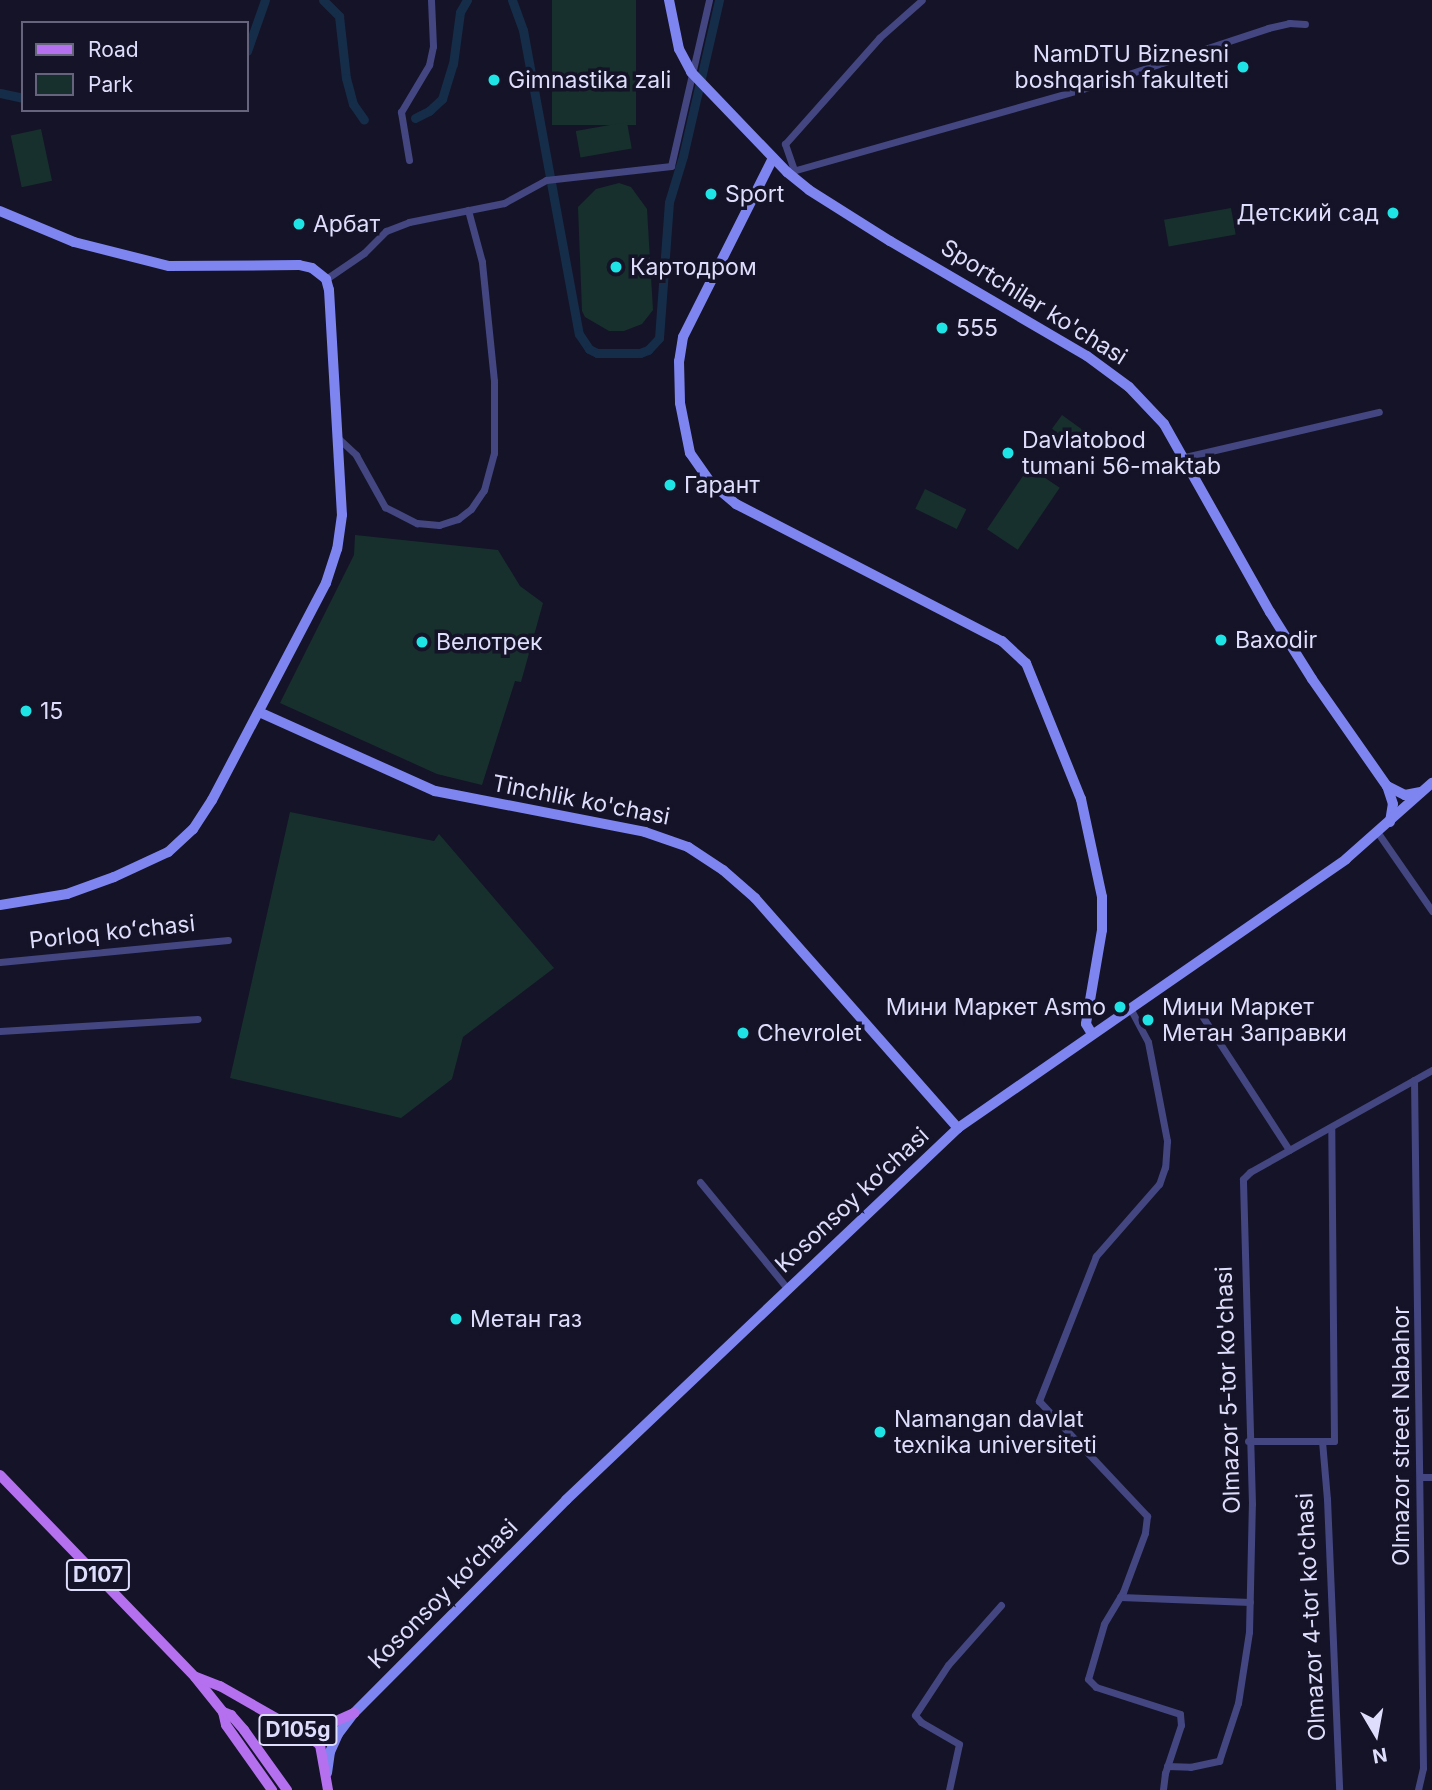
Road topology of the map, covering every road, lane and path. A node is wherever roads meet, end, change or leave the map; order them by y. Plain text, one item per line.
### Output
1 (431, 0) edge
2 (669, 0) edge
3 (709, 0) edge
4 (922, 0) edge
5 (1305, 24) dead end
6 (693, 74) junction
7 (773, 158) junction
8 (409, 160) dead end
9 (792, 171) junction
10 (468, 210) junction
11 (0, 211) edge
12 (326, 279) junction
13 (1379, 412) dead end
14 (338, 438) junction
15 (1185, 457) junction
16 (259, 712) junction
17 (1387, 786) junction
18 (1428, 786) edge
19 (1390, 821) junction
20 (1378, 833) junction
21 (0, 905) edge
22 (1432, 911) edge
23 (228, 940) dead end
24 (0, 962) edge
25 (1195, 1005) dead end
26 (1130, 1008) junction
27 (198, 1019) dead end
28 (0, 1031) edge
29 (1092, 1034) junction
30 (1432, 1070) edge
31 (1414, 1080) junction
32 (958, 1128) junction
33 (1331, 1128) junction
34 (1289, 1150) junction
35 (700, 1182) dead end
36 (788, 1289) junction
37 (1248, 1441) junction
38 (1322, 1441) junction
39 (0, 1475) edge
40 (1420, 1477) junction
41 (1432, 1477) edge
42 (1120, 1597) junction
43 (1250, 1602) junction
44 (1001, 1605) dead end
45 (195, 1677) junction
46 (245, 1702) junction
47 (354, 1713) junction
48 (225, 1714) junction
49 (299, 1731) junction
50 (1167, 1766) junction
51 (1432, 1766) edge
52 (1423, 1768) junction
53 (327, 1773) junction
54 (272, 1790) edge
55 (287, 1790) edge
56 (328, 1790) edge
57 (949, 1790) edge
58 (1163, 1790) edge
59 (1339, 1790) edge
60 (1418, 1790) edge

1 - 8 street
2 - 6 street, Sportchilar ko'chasi
3 - 6 street
4 - 9 street
5 - 9 street
6 - 7 street, Sportchilar ko'chasi
6 - 10 street
7 - 9 street, Sportchilar ko'chasi
7 - 29 street
9 - 15 street, Sportchilar ko'chasi
10 - 12 street
10 - 14 street
11 - 12 street
12 - 14 street
13 - 15 street
14 - 16 street
15 - 17 street, Sportchilar ko'chasi
16 - 21 street
16 - 32 street, Tinchlik ko'chasi
17 - 18 street
17 - 19 street
18 - 19 street, Kosonsoy ko’chasi / D105g
19 - 20 street, Kosonsoy ko’chasi / D105g
20 - 22 street
20 - 26 street, Kosonsoy ko’chasi / D105g
23 - 24 street, Porloq koʻchasi
25 - 34 street
26 - 29 street, Kosonsoy ko’chasi / D105g
26 - 42 street
27 - 28 street
29 - 32 street, Kosonsoy ko’chasi / D105g
30 - 31 street, Olmazor 5-tor ko'chasi
31 - 33 street, Olmazor 5-tor ko'chasi
31 - 40 street, Olmazor street Nabahor
32 - 36 street, Kosonsoy ko’chasi / D105g
33 - 34 street, Olmazor 5-tor ko'chasi
33 - 38 street
34 - 37 street, Olmazor 5-tor ko'chasi
35 - 36 street
36 - 47 street, Kosonsoy ko’chasi / D105g
37 - 38 street
37 - 43 street, Olmazor 5-tor ko'chasi
38 - 59 street, Olmazor 4-tor ko'chasi
39 - 45 main road, D107
40 - 41 street
40 - 52 street, Olmazor street Nabahor
42 - 43 street
42 - 50 street
43 - 50 street, Olmazor 5-tor ko'chasi
44 - 57 street
45 - 46 main road, D105g
45 - 48 main road, D107
46 - 48 main road
46 - 49 main road, D105g
47 - 49 main road, D105g
47 - 53 street, D105g
48 - 54 main road, D107
48 - 55 main road, D107
49 - 53 main road
50 - 58 street
51 - 52 street
52 - 60 street, Olmazor street Nabahor
53 - 56 main road

